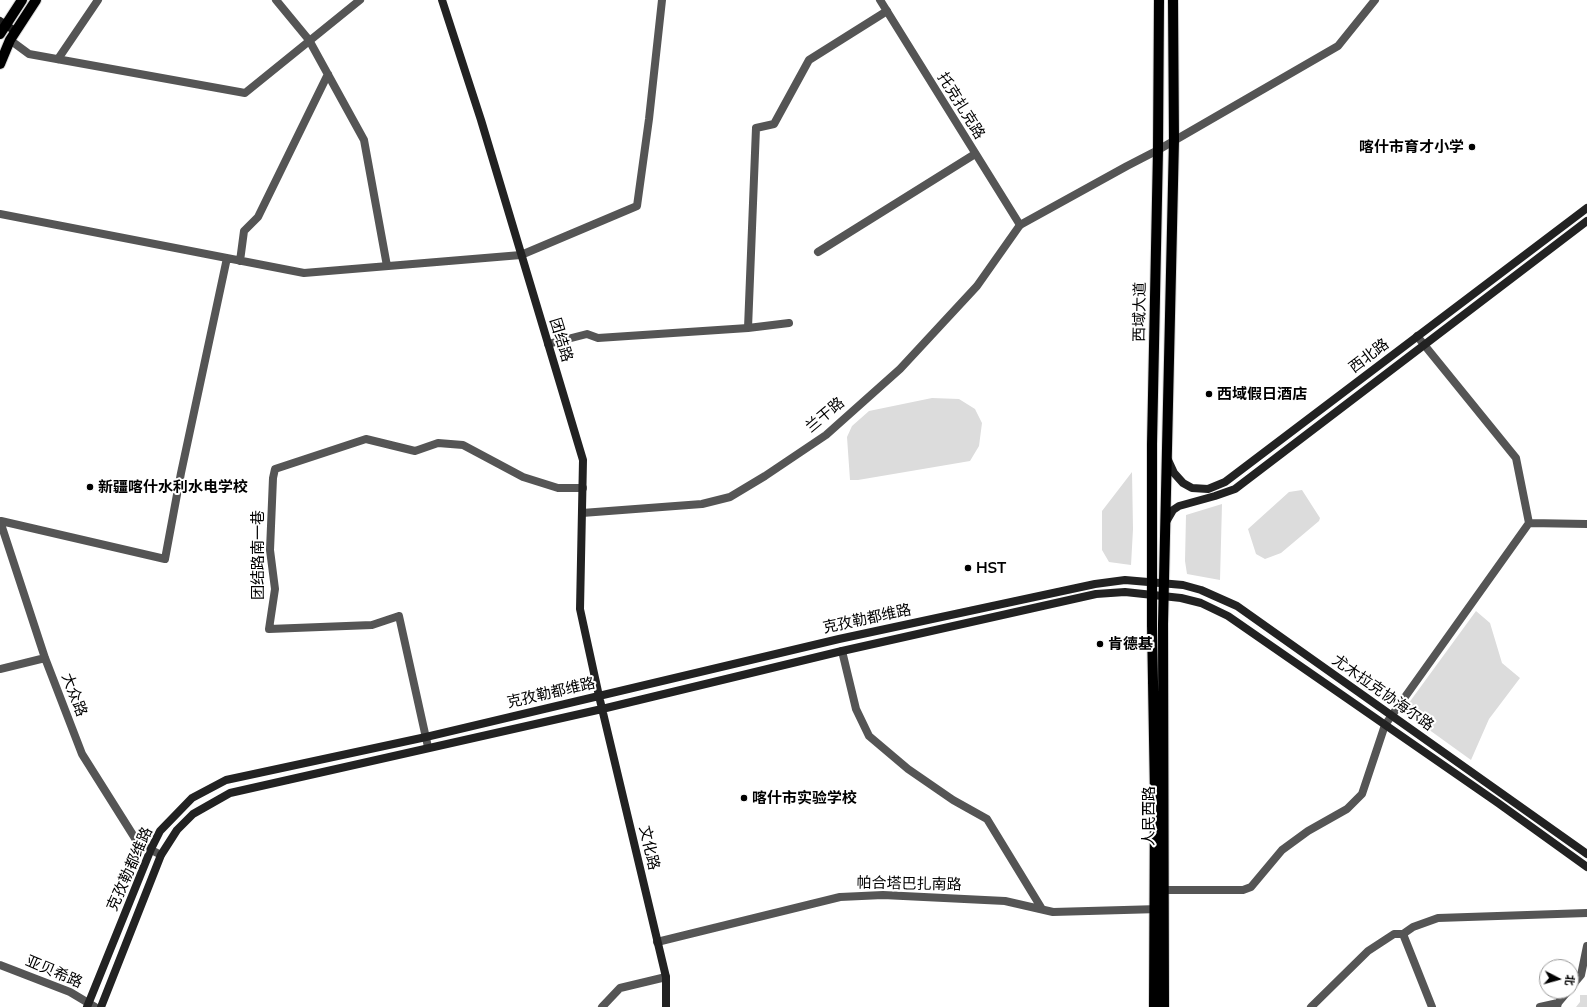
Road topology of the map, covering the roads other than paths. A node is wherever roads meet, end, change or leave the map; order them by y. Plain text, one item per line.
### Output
1 (22, 0) edge
2 (36, 0) edge
3 (98, 0) edge
4 (276, 0) edge
5 (360, 0) edge
6 (442, 0) edge
7 (662, 0) edge
8 (880, 0) edge
9 (1159, 0) edge
10 (1173, 0) edge
11 (1375, 0) edge
12 (887, 11) junction
13 (3, 23) edge
14 (15, 31) junction
15 (0, 34) edge
16 (10, 40) junction
17 (309, 40) junction
18 (58, 59) junction
19 (0, 64) edge
20 (328, 74) junction
21 (1174, 140) junction
22 (1158, 150) junction
23 (975, 154) junction
24 (1587, 208) edge
25 (0, 214) edge
26 (1587, 221) edge
27 (1020, 225) junction
28 (818, 252) dead end
29 (521, 255) junction
30 (227, 258) junction
31 (240, 261) junction
32 (387, 266) junction
33 (788, 323) dead end
34 (748, 328) junction
35 (1418, 336) junction
36 (548, 344) junction
37 (1424, 344) junction
38 (1168, 460) junction
39 (583, 488) junction
40 (582, 513) junction
41 (0, 521) edge
42 (1166, 522) junction
43 (1529, 522) junction
44 (1587, 524) edge
45 (1152, 582) junction
46 (1165, 582) junction
47 (1152, 594) junction
48 (1164, 596) junction
49 (1163, 624) joint
50 (1152, 625) joint
51 (842, 651) junction
52 (45, 658) junction
53 (0, 669) edge
54 (599, 696) junction
55 (602, 709) junction
56 (1391, 715) junction
57 (1385, 725) junction
58 (426, 737) junction
59 (428, 747) junction
60 (151, 849) junction
61 (1587, 854) edge
62 (160, 855) junction
63 (1587, 867) edge
64 (1159, 890) junction
65 (1042, 909) junction
66 (1159, 909) junction
67 (1587, 913) edge
68 (1403, 934) junction
69 (657, 942) junction
70 (1587, 946) edge
71 (0, 965) edge
72 (666, 977) junction
73 (1579, 977) edge
74 (1558, 1005) edge
75 (90, 1006) edge
76 (101, 1007) edge
77 (602, 1007) edge
78 (666, 1007) edge
79 (1154, 1007) edge
80 (1164, 1007) edge
81 (1311, 1007) edge
82 (1432, 1007) edge
83 (1540, 1007) edge

1 - 13 main road
2 - 14 main road
3 - 18 street
4 - 17 street
5 - 17 street
6 - 29 main road, 团结路
7 - 29 street
8 - 12 street, 托克扎克路
9 - 22 main road, 西域大道
10 - 21 main road, 西域大道
11 - 21 street
12 - 23 street, 托克扎克路
12 - 34 street
13 - 14 main road
13 - 15 main road
14 - 16 main road
15 - 16 main road
16 - 18 street
16 - 19 main road
17 - 18 street
17 - 20 street
20 - 31 street
20 - 32 street
21 - 22 street
21 - 38 main road, 西域大道
22 - 27 street
22 - 45 main road, 西域大道
23 - 27 street, 托克扎克路
23 - 28 street
24 - 35 main road, 西北路
25 - 30 street
26 - 37 main road, 西北路
27 - 40 street, 兰干路
29 - 32 street
29 - 36 main road, 团结路
30 - 31 street
30 - 41 street
31 - 32 street
33 - 34 street
34 - 36 street
35 - 37 street
35 - 38 main road, 西北路
36 - 39 main road, 团结路
37 - 42 main road, 西北路
37 - 43 street
38 - 42 main road, 西域大道
39 - 40 main road, 团结路
39 - 58 street, 团结路南一巷
40 - 54 main road, 团结路
41 - 52 street, 大众路
42 - 46 main road, 西域大道
43 - 44 street
43 - 56 street
45 - 46 main road, 尤木拉克协海尔路
45 - 47 main road, 西域大道
45 - 54 main road, 克孜勒都维路
46 - 48 main road, 西域大道
46 - 56 main road, 尤木拉克协海尔路
47 - 48 main road, 尤木拉克协海尔路
47 - 50 main road, 西域大道
47 - 51 main road, 克孜勒都维路
48 - 49 main road, 西域大道
48 - 57 main road, 尤木拉克协海尔路
49 - 64 main road, 人民西路
50 - 64 main road, 人民西路
51 - 55 main road, 克孜勒都维路
51 - 65 street
52 - 53 street
52 - 60 street, 大众路
54 - 55 main road, 文化路
54 - 58 main road, 克孜勒都维路
55 - 59 main road, 克孜勒都维路
55 - 69 main road, 文化路
56 - 57 street
56 - 61 main road, 尤木拉克协海尔路
57 - 63 main road, 尤木拉克协海尔路
57 - 64 street
58 - 59 street, 团结路南一巷
58 - 60 main road, 克孜勒都维路
59 - 62 main road, 克孜勒都维路
60 - 62 street, 大众路
60 - 75 main road, 克孜勒都维路
62 - 76 main road, 克孜勒都维路
64 - 66 main road, 人民西路
65 - 66 street, 帕合塔巴扎南路
65 - 69 street, 帕合塔巴扎南路
66 - 79 main road, 人民西路
66 - 80 main road, 人民西路
67 - 68 street
68 - 81 street
68 - 82 street
69 - 72 main road, 文化路
70 - 73 street
71 - 75 street, 亚贝希路
72 - 77 street
72 - 78 main road, 文化路
74 - 83 street

